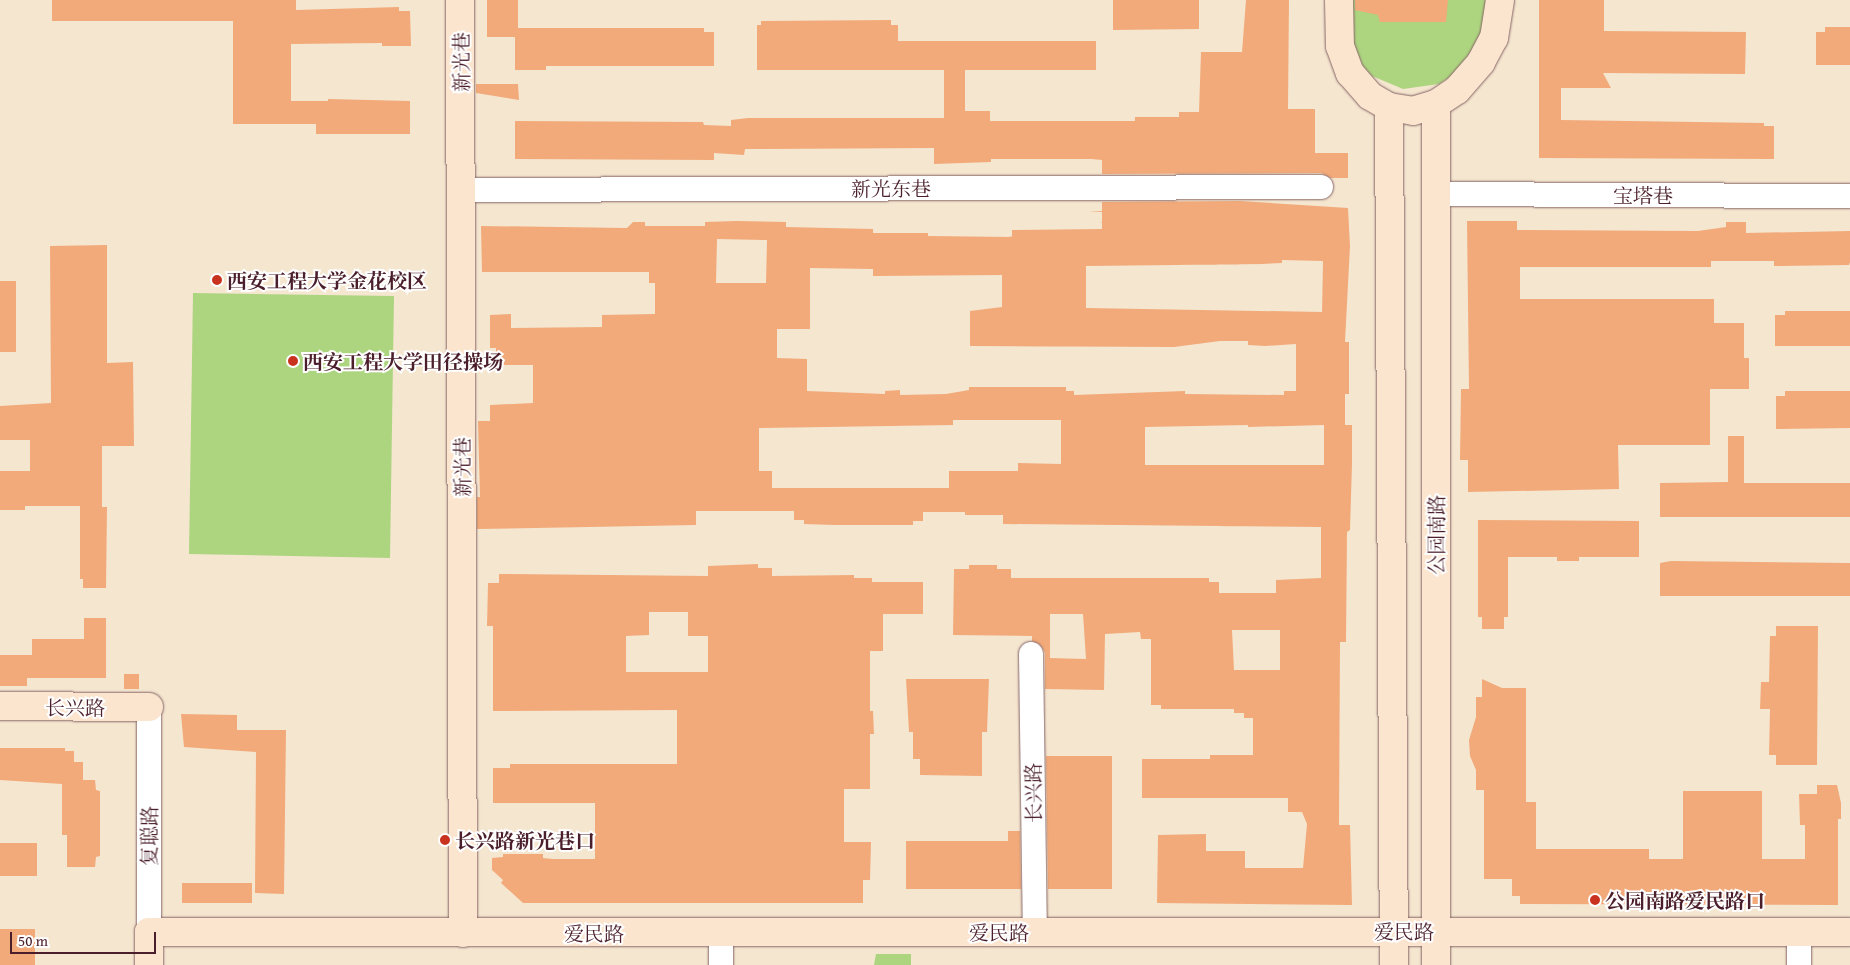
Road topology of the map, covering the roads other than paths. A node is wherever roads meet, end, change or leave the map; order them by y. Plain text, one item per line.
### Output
1 (460, 0) edge
2 (1339, 0) edge
3 (1500, 0) edge
4 (1436, 104) junction
5 (1389, 107) junction
6 (1321, 187) dead end
7 (461, 190) junction
8 (1436, 194) junction
9 (1850, 196) edge
10 (1031, 654) dead end
11 (0, 706) edge
12 (149, 707) joint
13 (1436, 930) junction
14 (1394, 931) junction
15 (149, 932) junction
16 (1035, 932) junction
17 (1799, 932) junction
18 (1850, 932) edge
19 (463, 933) junction
20 (721, 933) junction
21 (149, 965) edge
22 (722, 965) edge
23 (1394, 965) edge
24 (1436, 965) edge
25 (1799, 965) edge

1 - 7 street, 新光巷
2 - 5 street
3 - 4 street
4 - 5 street
4 - 8 street, 公园南路
5 - 14 street
6 - 7 street, 新光东巷
7 - 19 street, 新光巷
8 - 9 street, 宝塔巷
8 - 13 street, 公园南路
10 - 16 street, 长兴路
11 - 12 street, 长兴路
12 - 15 street, 复聪路
13 - 14 street, 爱民路
13 - 17 street, 爱民路
13 - 24 street, 公园南路
14 - 16 street, 爱民路
14 - 23 street
15 - 19 street, 爱民路
15 - 21 street, 复聪路
16 - 20 street, 爱民路
17 - 18 street, 爱民路
17 - 25 street
19 - 20 street, 爱民路
20 - 22 street

